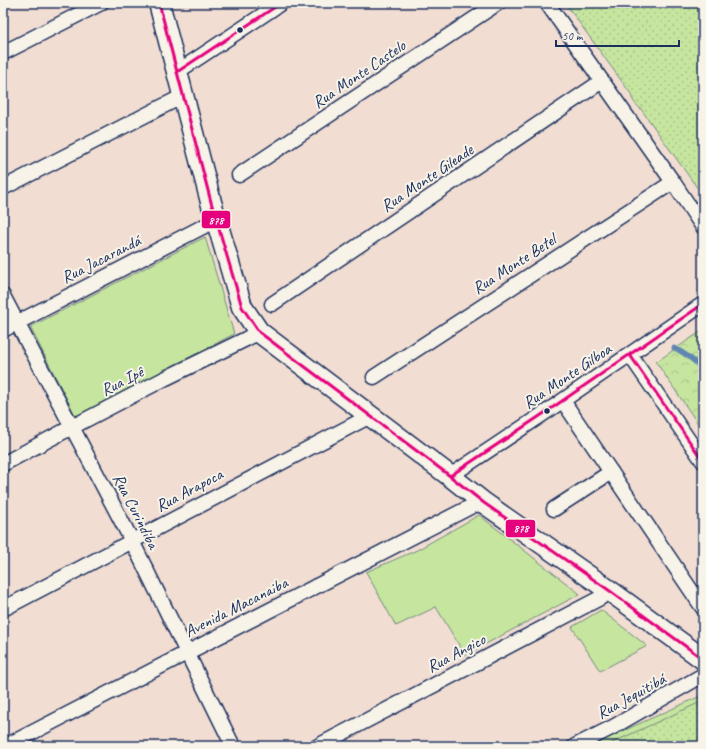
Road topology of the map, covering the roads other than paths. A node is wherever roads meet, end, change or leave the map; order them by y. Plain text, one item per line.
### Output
1 (102, 3) edge
2 (159, 3) edge
3 (280, 3) edge
4 (498, 3) edge
5 (546, 3) edge
6 (3, 53) edge
7 (177, 72) junction
8 (602, 81) junction
9 (183, 96) junction
10 (239, 175) dead end
11 (673, 182) junction
12 (3, 188) edge
13 (216, 220) junction
14 (703, 227) edge
15 (3, 296) edge
16 (272, 304) dead end
17 (703, 304) edge
18 (17, 323) junction
19 (3, 330) edge
20 (259, 332) junction
21 (630, 355) junction
22 (374, 377) dead end
23 (563, 401) junction
24 (370, 416) junction
25 (72, 427) junction
26 (703, 461) edge
27 (3, 464) edge
28 (611, 472) junction
29 (450, 476) junction
30 (484, 503) junction
31 (554, 510) dead end
32 (132, 541) junction
33 (610, 591) junction
34 (703, 608) edge
35 (3, 609) edge
36 (187, 653) junction
37 (703, 659) edge
38 (703, 675) edge
39 (6, 746) edge
40 (233, 746) edge
41 (318, 746) edge
42 (575, 746) edge

1 - 6 street
2 - 7 street
3 - 7 street
4 - 10 street, Rua Monte Castelo
5 - 8 street
7 - 9 street
8 - 11 street
8 - 16 street, Rua Monte Gileade
9 - 12 street
9 - 13 street
11 - 14 street
11 - 22 street, Rua Monte Betel
13 - 18 street, Rua Jacarandá
13 - 20 street
15 - 18 street, Rua Curindiba
17 - 21 street, Rua Monte Gilboa
18 - 19 street, Rua Jacarandá
18 - 25 street, Rua Curindiba
20 - 24 street
20 - 25 street, Rua Ipê
21 - 23 street, Rua Monte Gilboa
21 - 26 street
23 - 28 street
23 - 29 street, Rua Monte Gilboa
24 - 29 street
24 - 32 street, Rua Arapoca
25 - 27 street, Rua Ipê
25 - 32 street, Rua Curindiba
28 - 31 street
28 - 34 street
29 - 30 street
30 - 33 street
30 - 36 street, Avenida Macanaiba
32 - 35 street, Rua Arapoca
32 - 36 street, Rua Curindiba
33 - 37 street
33 - 41 street, Rua Angico
36 - 39 street, Avenida Macanaiba
36 - 40 street, Rua Curindiba
38 - 42 street, Rua Jequitibá

